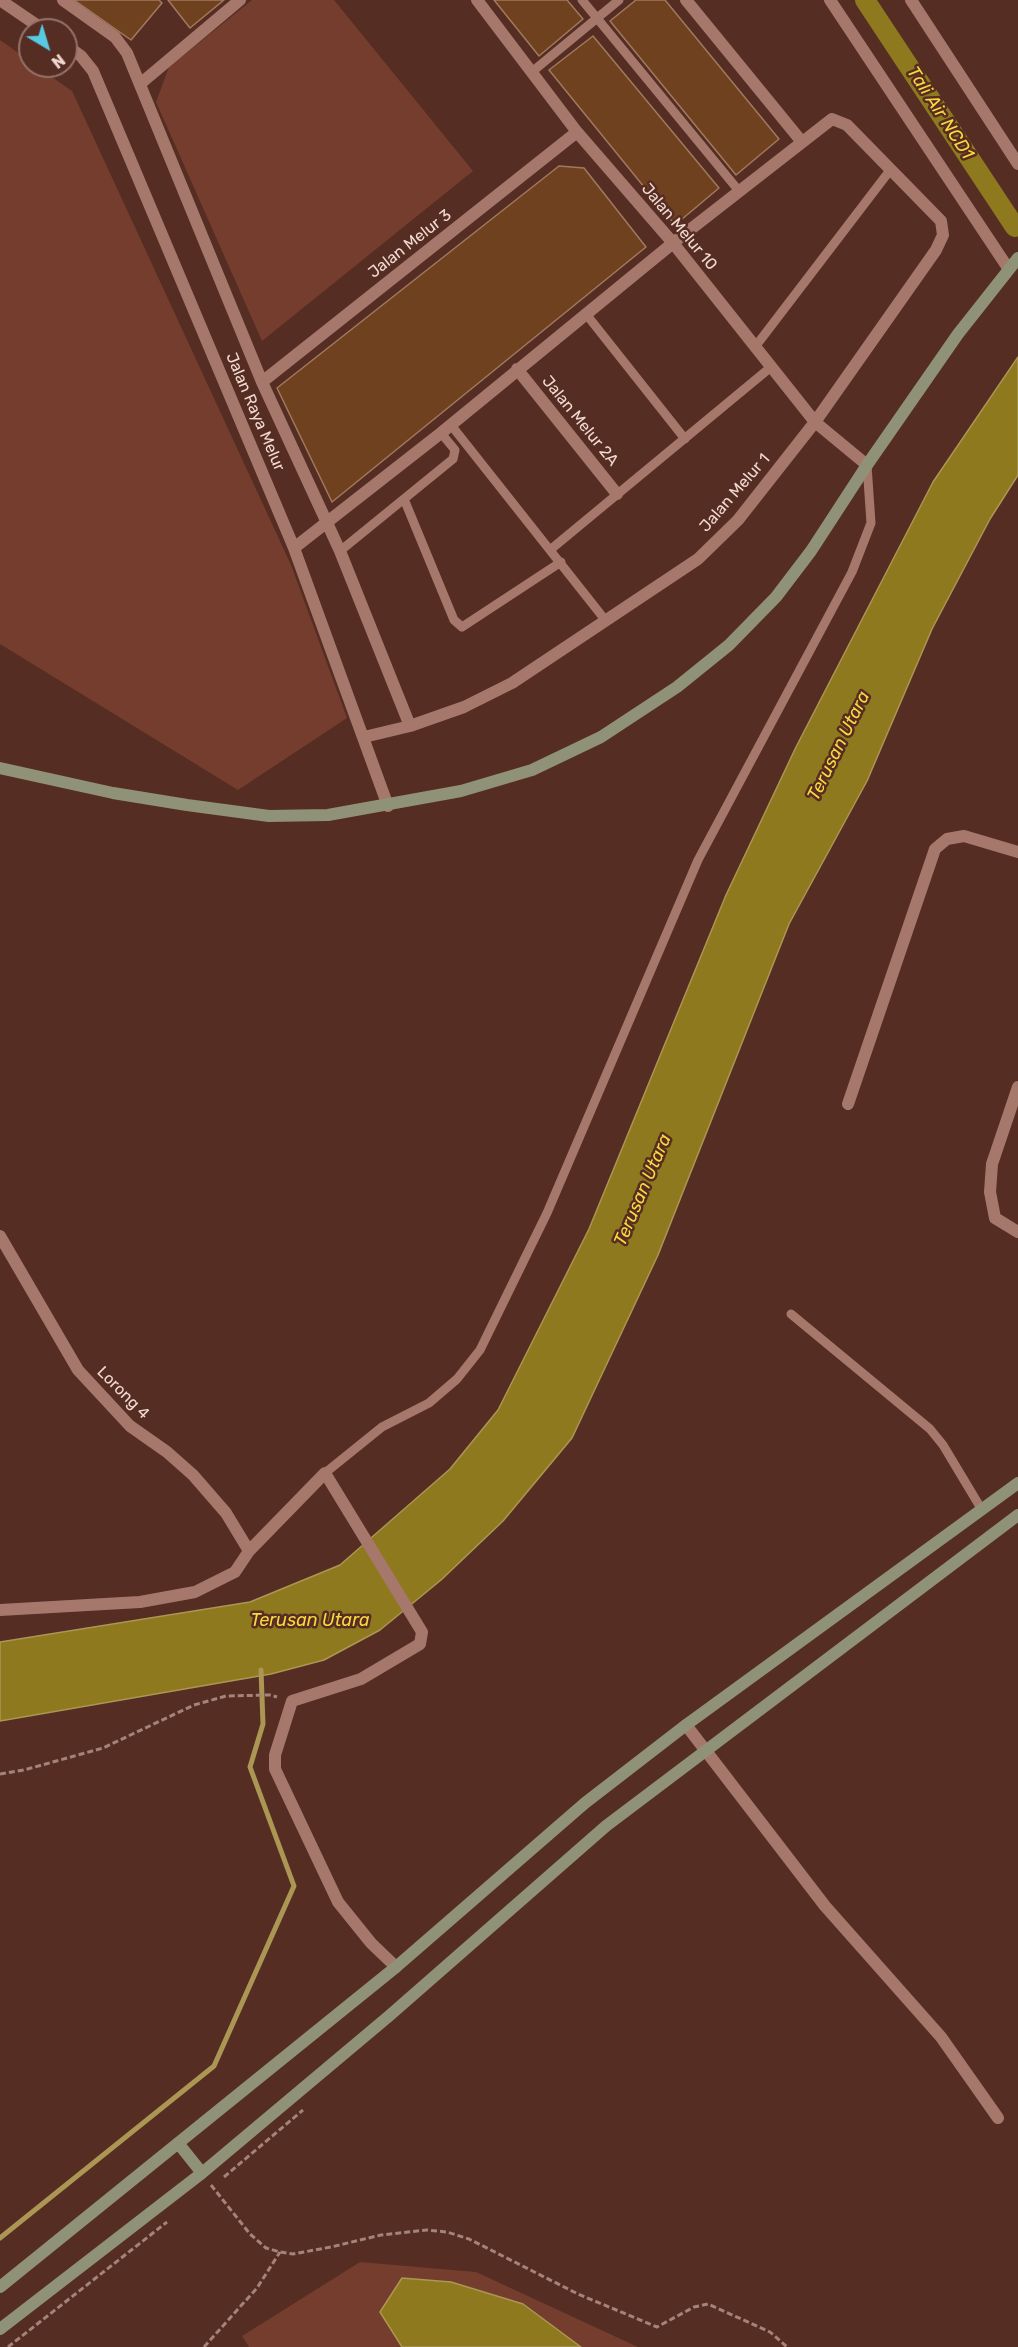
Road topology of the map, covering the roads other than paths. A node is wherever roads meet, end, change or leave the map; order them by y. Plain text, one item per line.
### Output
1 (0, 0) edge
2 (63, 0) edge
3 (240, 0) edge
4 (477, 0) edge
5 (582, 0) edge
6 (619, 0) edge
7 (686, 0) edge
8 (830, 0) edge
9 (911, 0) edge
10 (26, 18) edge
11 (597, 18) junction
12 (78, 54) edge
13 (533, 71) junction
14 (140, 84) junction
15 (577, 132) junction
16 (802, 142) junction
17 (1017, 159) edge
18 (891, 169) junction
19 (740, 191) junction
20 (673, 243) junction
21 (1018, 258) edge
22 (1008, 268) junction
23 (586, 314) junction
24 (755, 347) junction
25 (771, 368) junction
26 (517, 369) junction
27 (262, 382) junction
28 (815, 422) junction
29 (446, 429) junction
30 (685, 439) junction
31 (867, 465) junction
32 (617, 494) junction
33 (404, 499) junction
34 (326, 524) junction
35 (294, 548) junction
36 (550, 550) junction
37 (340, 551) junction
38 (561, 562) junction
39 (606, 621) junction
40 (410, 726) junction
41 (364, 737) junction
42 (0, 768) edge
43 (388, 806) junction
44 (1018, 852) edge
45 (1018, 1087) edge
46 (849, 1104) dead end
47 (1015, 1108) edge
48 (1018, 1232) edge
49 (0, 1236) edge
50 (791, 1314) dead end
51 (328, 1478) junction
52 (1018, 1483) edge
53 (982, 1510) junction
54 (1018, 1515) edge
55 (249, 1551) junction
56 (0, 1610) edge
57 (686, 1725) junction
58 (705, 1750) junction
59 (396, 1967) junction
60 (998, 2118) dead end
61 (178, 2143) junction
62 (202, 2173) junction
63 (0, 2287) edge
64 (0, 2329) edge

1 - 10 street
2 - 14 street
3 - 14 street
4 - 13 street, Jalan Melur 10
5 - 11 lane
6 - 11 lane
7 - 16 street
8 - 22 street
9 - 17 street
11 - 13 lane
11 - 19 lane
12 - 35 street, Jalan Raya Melur
13 - 15 street, Jalan Melur 10
14 - 27 street
15 - 20 street, Jalan Melur 10
15 - 27 street, Jalan Melur 3
16 - 18 street
16 - 19 street
18 - 24 lane
18 - 28 street, Jalan Melur 1
19 - 20 street
20 - 23 street
20 - 24 street, Jalan Melur 10
21 - 22 street
22 - 31 street
23 - 26 street
23 - 30 lane
24 - 25 street, Jalan Melur 10
25 - 28 street, Jalan Melur 10
25 - 30 lane
26 - 29 street
26 - 32 street, Jalan Melur 2A
27 - 34 street
28 - 31 street, Jalan Melur 10
28 - 39 street, Jalan Melur 1
29 - 33 lane
29 - 34 street
29 - 36 lane
30 - 32 lane
31 - 43 street
31 - 51 lane
32 - 36 lane
33 - 37 lane
33 - 38 lane
34 - 35 street
34 - 37 street
35 - 41 street, Jalan Raya Melur
36 - 38 lane
37 - 40 street
38 - 39 lane
39 - 40 street, Jalan Melur 1
40 - 41 street, Jalan Melur 1
41 - 43 street, Jalan Raya Melur
42 - 43 street
44 - 46 street
45 - 47 street
47 - 48 street
49 - 55 street, Lorong 4
50 - 53 lane
51 - 55 street
51 - 59 street
52 - 53 street
53 - 57 street
54 - 58 street
55 - 56 street
57 - 58 street
57 - 59 street
58 - 60 street
58 - 62 street
59 - 61 street
61 - 62 street
61 - 63 street
62 - 64 street

